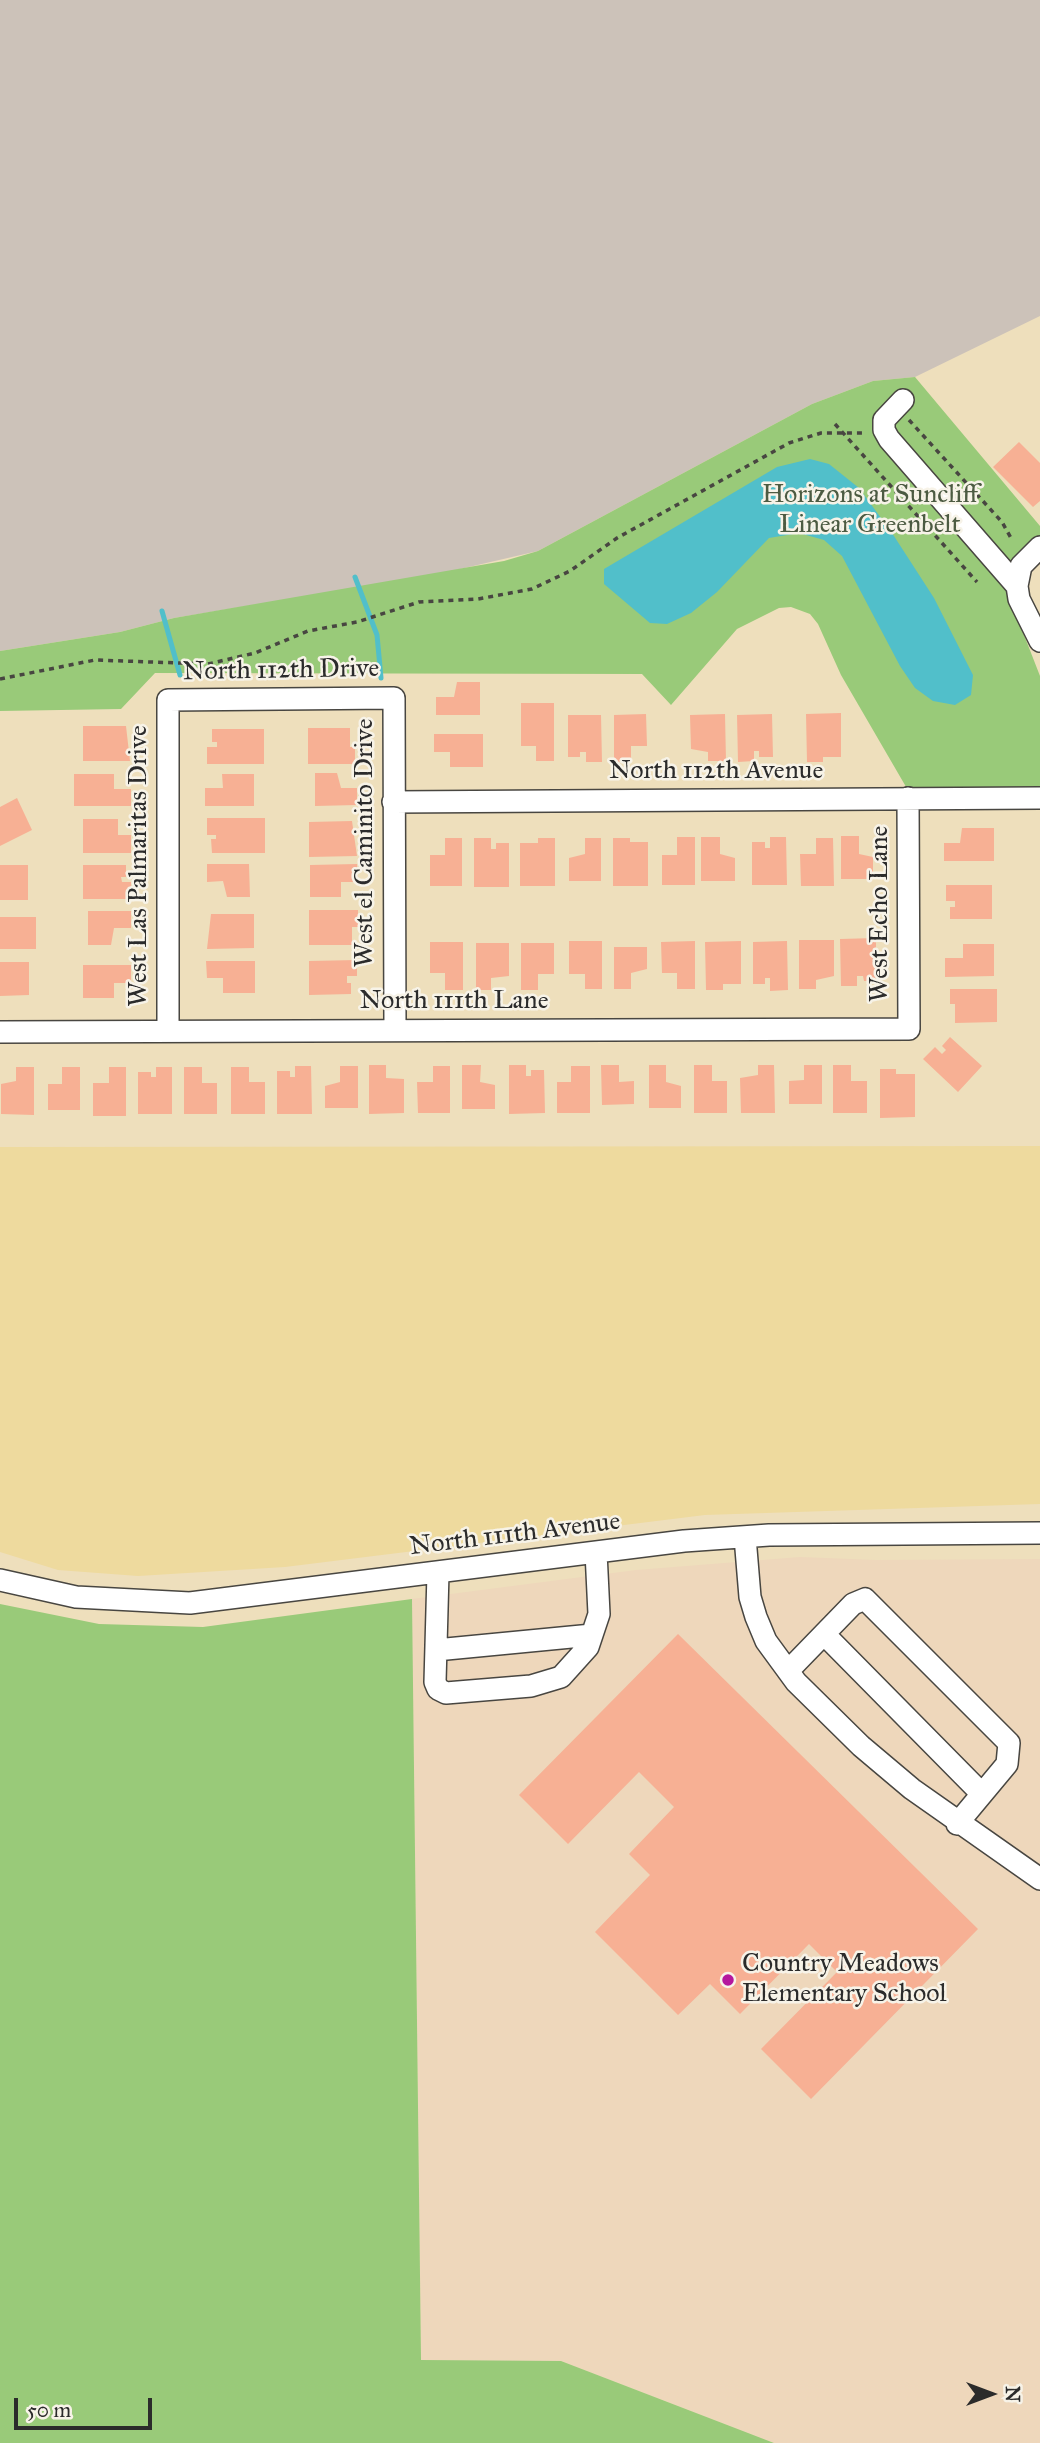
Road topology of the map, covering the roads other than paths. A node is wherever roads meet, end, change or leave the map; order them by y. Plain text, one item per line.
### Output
1 (902, 408) road end
2 (1040, 547) edge
3 (1017, 586) junction
4 (1040, 641) edge
5 (394, 698) joint
6 (168, 700) joint
7 (908, 798) junction
8 (1040, 798) edge
9 (393, 802) junction
10 (909, 1029) joint
11 (395, 1030) junction
12 (168, 1031) junction
13 (0, 1032) edge
14 (1040, 1533) edge
15 (745, 1537) junction
16 (596, 1552) junction
17 (438, 1573) junction
18 (0, 1580) edge
19 (824, 1634) junction
20 (592, 1635) junction
21 (436, 1650) junction
22 (788, 1671) junction
23 (982, 1794) junction
24 (957, 1824) junction
25 (1040, 1879) edge

1 - 3 street
2 - 3 street
3 - 4 street
5 - 6 street, North 112th Drive
5 - 9 street, West el Caminito Drive
6 - 12 street, West Las Palmaritas Drive
7 - 8 street, North 112th Avenue
7 - 9 street, North 112th Avenue
7 - 10 street, West Echo Lane
9 - 11 street, West el Caminito Drive
10 - 11 street, North 111th Lane
11 - 12 street, North 111th Lane
12 - 13 street, North 111th Lane
14 - 15 street, North 111th Avenue
15 - 16 street, North 111th Avenue
15 - 22 street
16 - 17 street, North 111th Avenue
16 - 20 street
17 - 18 street, North 111th Avenue
17 - 21 street
19 - 22 street
19 - 23 street
19 - 23 street
20 - 21 street
20 - 21 street
22 - 24 street
23 - 24 street
24 - 25 street

